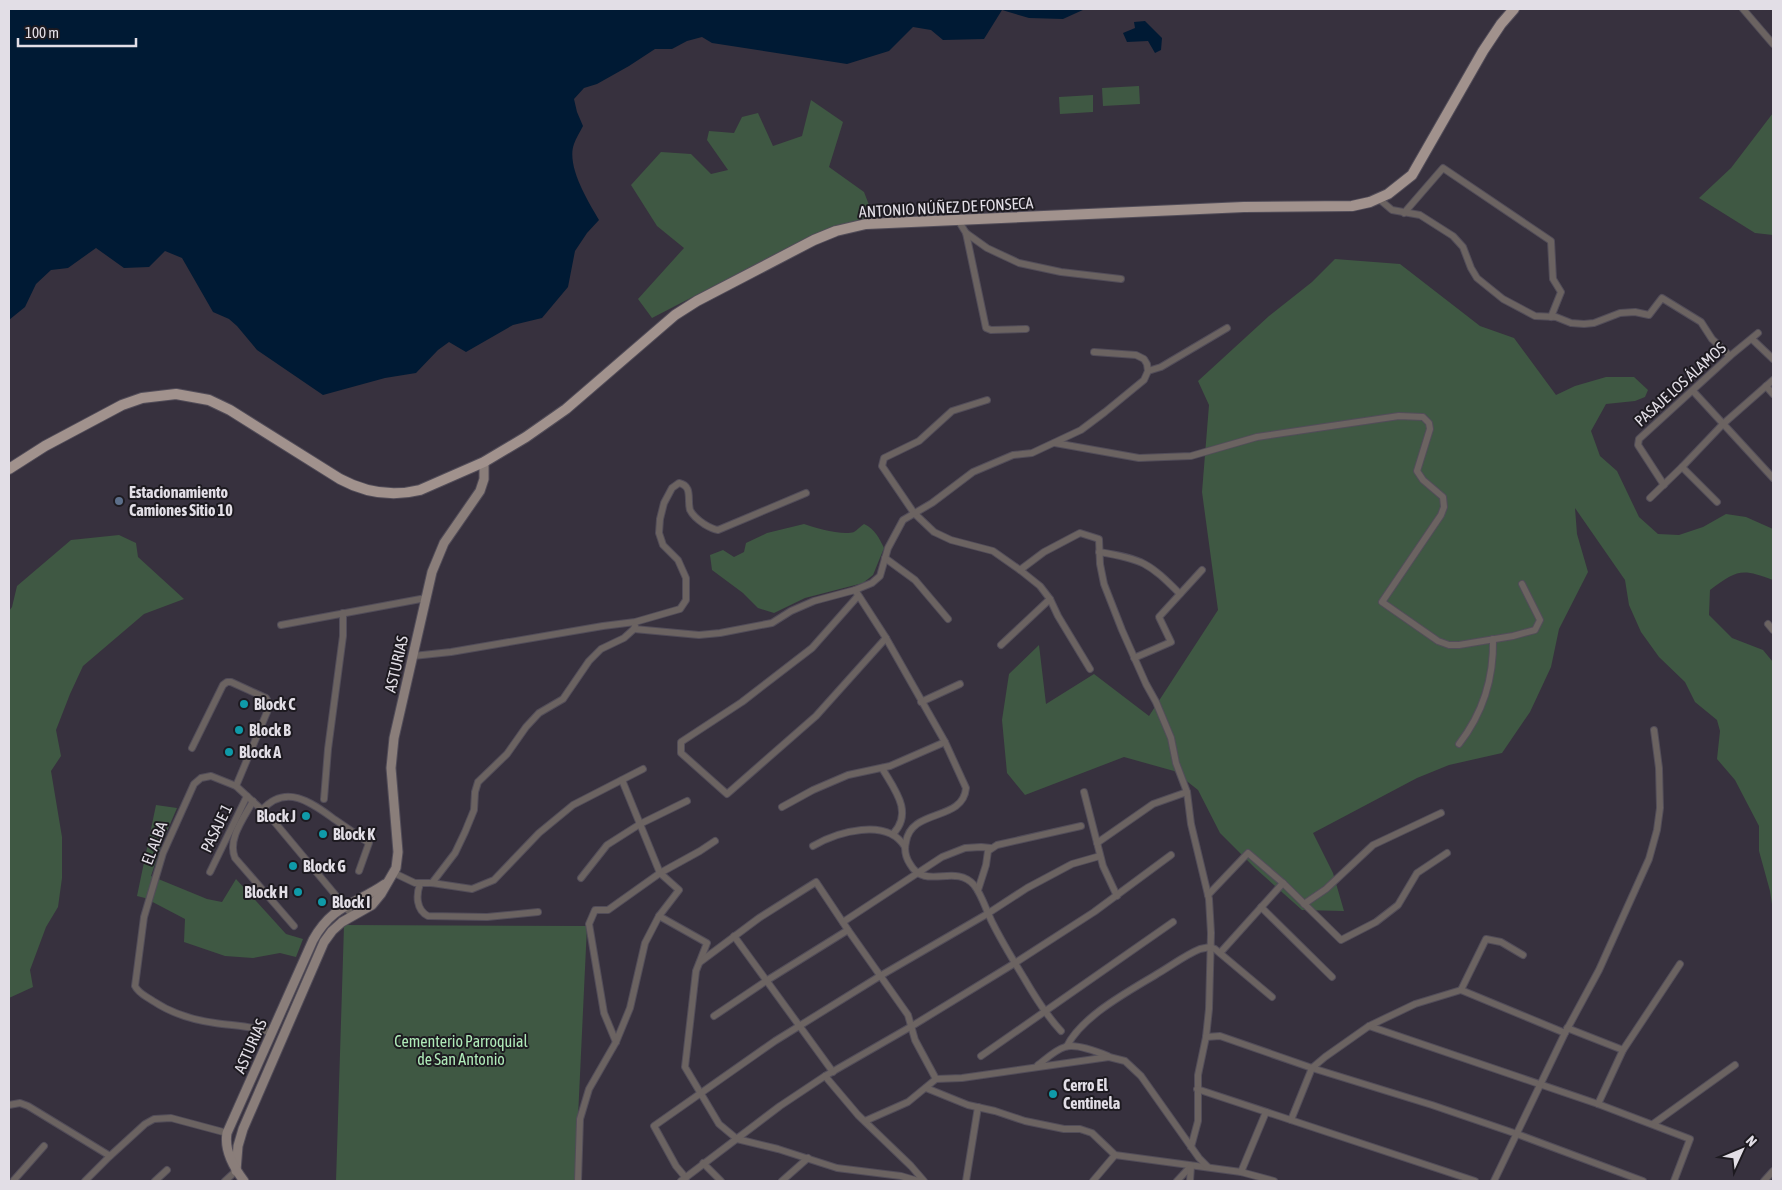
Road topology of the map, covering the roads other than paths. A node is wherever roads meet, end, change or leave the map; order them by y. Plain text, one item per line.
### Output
1 (1514, 9) edge
2 (1743, 9) edge
3 (1773, 44) edge
4 (1379, 199) junction
5 (1404, 213) junction
6 (958, 220) junction
7 (966, 233) junction
8 (1121, 279) dead end
9 (1551, 317) junction
10 (1227, 328) dead end
11 (1026, 329) dead end
12 (1758, 333) dead end
13 (1752, 339) junction
14 (1094, 352) dead end
15 (1730, 356) junction
16 (1773, 359) edge
17 (1148, 372) junction
18 (1773, 380) edge
19 (1766, 386) junction
20 (1693, 391) junction
21 (1773, 394) edge
22 (987, 400) dead end
23 (1723, 424) junction
24 (62, 439) junction
25 (1055, 443) junction
26 (484, 462) junction
27 (1682, 467) junction
28 (9, 469) edge
29 (9, 475) edge
30 (1773, 478) edge
31 (1664, 485) junction
32 (806, 494) dead end
33 (1650, 498) dead end
34 (1717, 502) dead end
35 (914, 513) junction
36 (1100, 552) junction
37 (886, 558) junction
38 (1020, 570) junction
39 (1202, 570) dead end
40 (1522, 584) dead end
41 (856, 593) junction
42 (1180, 594) junction
43 (426, 598) junction
44 (1050, 599) junction
45 (343, 613) junction
46 (948, 619) dead end
47 (1768, 624) dead end
48 (281, 625) dead end
49 (635, 626) junction
50 (1773, 630) edge
51 (886, 638) junction
52 (1493, 639) junction
53 (1001, 645) dead end
54 (413, 656) junction
55 (1134, 658) junction
56 (1090, 668) dead end
57 (960, 684) dead end
58 (922, 702) junction
59 (1654, 730) dead end
60 (945, 742) junction
61 (1459, 744) dead end
62 (192, 748) dead end
63 (882, 768) junction
64 (643, 770) dead end
65 (622, 780) junction
66 (236, 786) junction
67 (1084, 792) dead end
68 (1187, 792) junction
69 (250, 799) junction
70 (324, 799) dead end
71 (687, 801) dead end
72 (782, 807) dead end
73 (262, 810) junction
74 (1441, 813) dead end
75 (640, 824) junction
76 (1080, 826) dead end
77 (892, 834) junction
78 (715, 841) dead end
79 (1097, 843) junction
80 (813, 846) dead end
81 (905, 847) junction
82 (991, 848) junction
83 (1447, 853) dead end
84 (1171, 855) dead end
85 (1100, 856) junction
86 (359, 871) dead end
87 (210, 872) dead end
88 (394, 873) junction
89 (660, 873) junction
90 (917, 873) junction
91 (581, 878) dead end
92 (387, 883) junction
93 (432, 883) junction
94 (1283, 883) junction
95 (420, 884) junction
96 (978, 890) junction
97 (1208, 895) junction
98 (1117, 896) junction
99 (1304, 904) junction
100 (345, 905) junction
101 (1262, 907) junction
102 (538, 912) dead end
103 (987, 914) junction
104 (353, 916) junction
105 (659, 916) junction
106 (843, 922) junction
107 (1172, 922) dead end
108 (294, 926) dead end
109 (848, 930) junction
110 (734, 936) junction
111 (1210, 948) junction
112 (1220, 953) junction
113 (1522, 954) dead end
114 (699, 962) junction
115 (1015, 964) junction
116 (1680, 964) dead end
117 (880, 976) junction
118 (1332, 977) dead end
119 (766, 981) junction
120 (1461, 990) junction
121 (1272, 996) dead end
122 (1045, 1013) junction
123 (714, 1016) dead end
124 (799, 1026) junction
125 (912, 1026) junction
126 (1369, 1026) junction
127 (1062, 1030) dead end
128 (1566, 1030) junction
129 (272, 1033) junction
130 (1206, 1036) junction
131 (616, 1042) junction
132 (1067, 1046) junction
133 (1623, 1050) junction
134 (981, 1056) dead end
135 (1109, 1057) junction
136 (1735, 1065) dead end
137 (1036, 1066) junction
138 (1312, 1068) junction
139 (833, 1072) junction
140 (825, 1076) junction
141 (936, 1079) junction
142 (1540, 1084) junction
143 (926, 1088) junction
144 (1198, 1088) junction
145 (701, 1094) junction
146 (9, 1104) edge
147 (1598, 1104) junction
148 (978, 1107) junction
149 (1266, 1112) junction
150 (1291, 1120) junction
151 (865, 1121) junction
152 (1653, 1124) junction
153 (227, 1133) junction
154 (1517, 1134) junction
155 (737, 1139) junction
156 (44, 1146) dead end
157 (1191, 1147) junction
158 (1115, 1155) junction
159 (110, 1156) junction
160 (808, 1158) junction
161 (703, 1163) junction
162 (1190, 1166) junction
163 (1208, 1167) junction
164 (167, 1170) dead end
165 (236, 1171) junction
166 (1773, 1171) edge
167 (1241, 1172) junction
168 (13, 1179) edge
169 (683, 1180) edge
170 (85, 1181) edge
171 (155, 1181) edge
172 (225, 1181) edge
173 (244, 1181) edge
174 (578, 1181) edge
175 (721, 1181) edge
176 (782, 1181) edge
177 (918, 1181) edge
178 (924, 1181) edge
179 (966, 1181) edge
180 (1093, 1181) edge
181 (1176, 1181) edge
182 (1190, 1181) edge
183 (1274, 1181) edge
184 (1475, 1181) edge
185 (1494, 1181) edge
186 (1643, 1181) edge
187 (1674, 1181) edge
188 (1764, 1181) edge

1 - 4 main road, ANTONIO NÚÑEZ DE FONSECA
2 - 3 street
4 - 5 street
4 - 6 main road, ANTONIO NÚÑEZ DE FONSECA
5 - 9 street
5 - 9 street
6 - 7 street
6 - 26 main road, ANTONIO NÚÑEZ DE FONSECA
7 - 8 street
7 - 11 street
9 - 15 street
10 - 17 street
12 - 13 street, PASAJE LOS ÁLAMOS
13 - 15 street, PASAJE LOS ÁLAMOS
13 - 16 street
14 - 17 street
15 - 20 street, PASAJE LOS ÁLAMOS
17 - 25 street
18 - 19 street
19 - 21 street
19 - 23 street
20 - 23 street
20 - 31 street, PASAJE LOS ÁLAMOS
22 - 35 street
23 - 27 street
23 - 30 street
24 - 26 main road, ANTONIO NÚÑEZ DE FONSECA
24 - 28 main road, ANTONIO NÚÑEZ DE FONSECA
24 - 29 main road, ANTONIO NÚÑEZ DE FONSECA
25 - 35 street
25 - 52 street
26 - 43 street, ASTURIAS
27 - 31 street
27 - 34 street
31 - 33 street
32 - 49 street
35 - 37 street
35 - 38 street
36 - 38 street
36 - 42 street
36 - 55 street
37 - 41 street
37 - 46 street
38 - 44 street
39 - 42 street
40 - 52 street
41 - 49 street
41 - 51 street
41 - 51 street
42 - 55 street
43 - 45 street
43 - 54 street, ASTURIAS
44 - 53 street
44 - 56 street
45 - 48 street
45 - 70 street
47 - 50 street
49 - 54 street
49 - 93 street
51 - 58 street
52 - 61 street
54 - 88 street, ASTURIAS
55 - 68 street
57 - 58 street
58 - 60 street
59 - 128 street
60 - 63 street
60 - 81 street
62 - 66 street
63 - 72 street
63 - 77 street
64 - 65 street
65 - 75 street
65 - 93 street
66 - 69 street, EL ALBA
66 - 129 street, EL ALBA
67 - 79 street
68 - 79 street
68 - 97 street
69 - 73 street, EL ALBA
69 - 87 street, PASAJE 1
69 - 108 street
71 - 75 street
73 - 86 street
73 - 100 street, EL ALBA
74 - 99 street
75 - 89 street
75 - 91 street
76 - 82 street
77 - 80 street
77 - 81 street
78 - 89 street
79 - 85 street
81 - 90 street
82 - 90 street
82 - 96 street
83 - 99 street
84 - 98 street
85 - 98 street
85 - 103 street
88 - 92 street, ASTURIAS
88 - 95 street
89 - 105 street
89 - 131 street
90 - 96 street
90 - 106 street
92 - 100 street, ASTURIAS
92 - 104 street, ASTURIAS
93 - 95 street
94 - 97 street
94 - 99 street
94 - 101 street
95 - 102 street
96 - 103 street
97 - 111 street
98 - 115 street
100 - 104 street, EL ALBA
100 - 129 street, ASTURIAS
101 - 112 street
101 - 118 street
103 - 115 street
103 - 117 street
104 - 165 street, ASTURIAS
105 - 114 street
105 - 131 street
106 - 109 street
106 - 110 street
107 - 122 street
109 - 117 street
109 - 119 street
110 - 114 street
110 - 119 street
111 - 112 street
111 - 130 street
111 - 132 street
112 - 121 street
113 - 120 street
114 - 145 street
115 - 122 street
115 - 125 street
116 - 133 street
117 - 124 street
117 - 125 street
119 - 123 street
119 - 124 street
120 - 126 street
120 - 128 street
122 - 127 street
122 - 134 street
124 - 139 street
124 - 145 street
125 - 139 street
125 - 141 street
126 - 138 street
126 - 142 street
128 - 133 street
128 - 142 street
129 - 153 street, ASTURIAS
130 - 138 street
130 - 144 street
131 - 174 street
132 - 135 street
132 - 137 street
133 - 147 street
135 - 137 street
135 - 157 street
136 - 152 street
137 - 141 street
138 - 150 street
138 - 154 street
139 - 140 street
140 - 151 street
140 - 155 street
141 - 143 street
142 - 147 street
142 - 154 street
143 - 148 street
143 - 151 street
144 - 149 street
144 - 157 street
145 - 155 street
145 - 169 street
146 - 159 street
147 - 152 street
148 - 158 street
148 - 179 street
149 - 150 street
149 - 167 street
150 - 184 street
151 - 178 street
152 - 187 street
153 - 159 street
153 - 165 street
154 - 185 street
154 - 186 street
155 - 160 street
155 - 161 street
156 - 168 street
157 - 163 street
158 - 162 street
158 - 180 street
159 - 170 street
160 - 176 street
160 - 177 street
161 - 169 street
161 - 175 street
162 - 163 street
162 - 181 street
162 - 182 street
163 - 167 street
164 - 171 street
165 - 172 street
165 - 173 street
166 - 188 street
167 - 183 street

